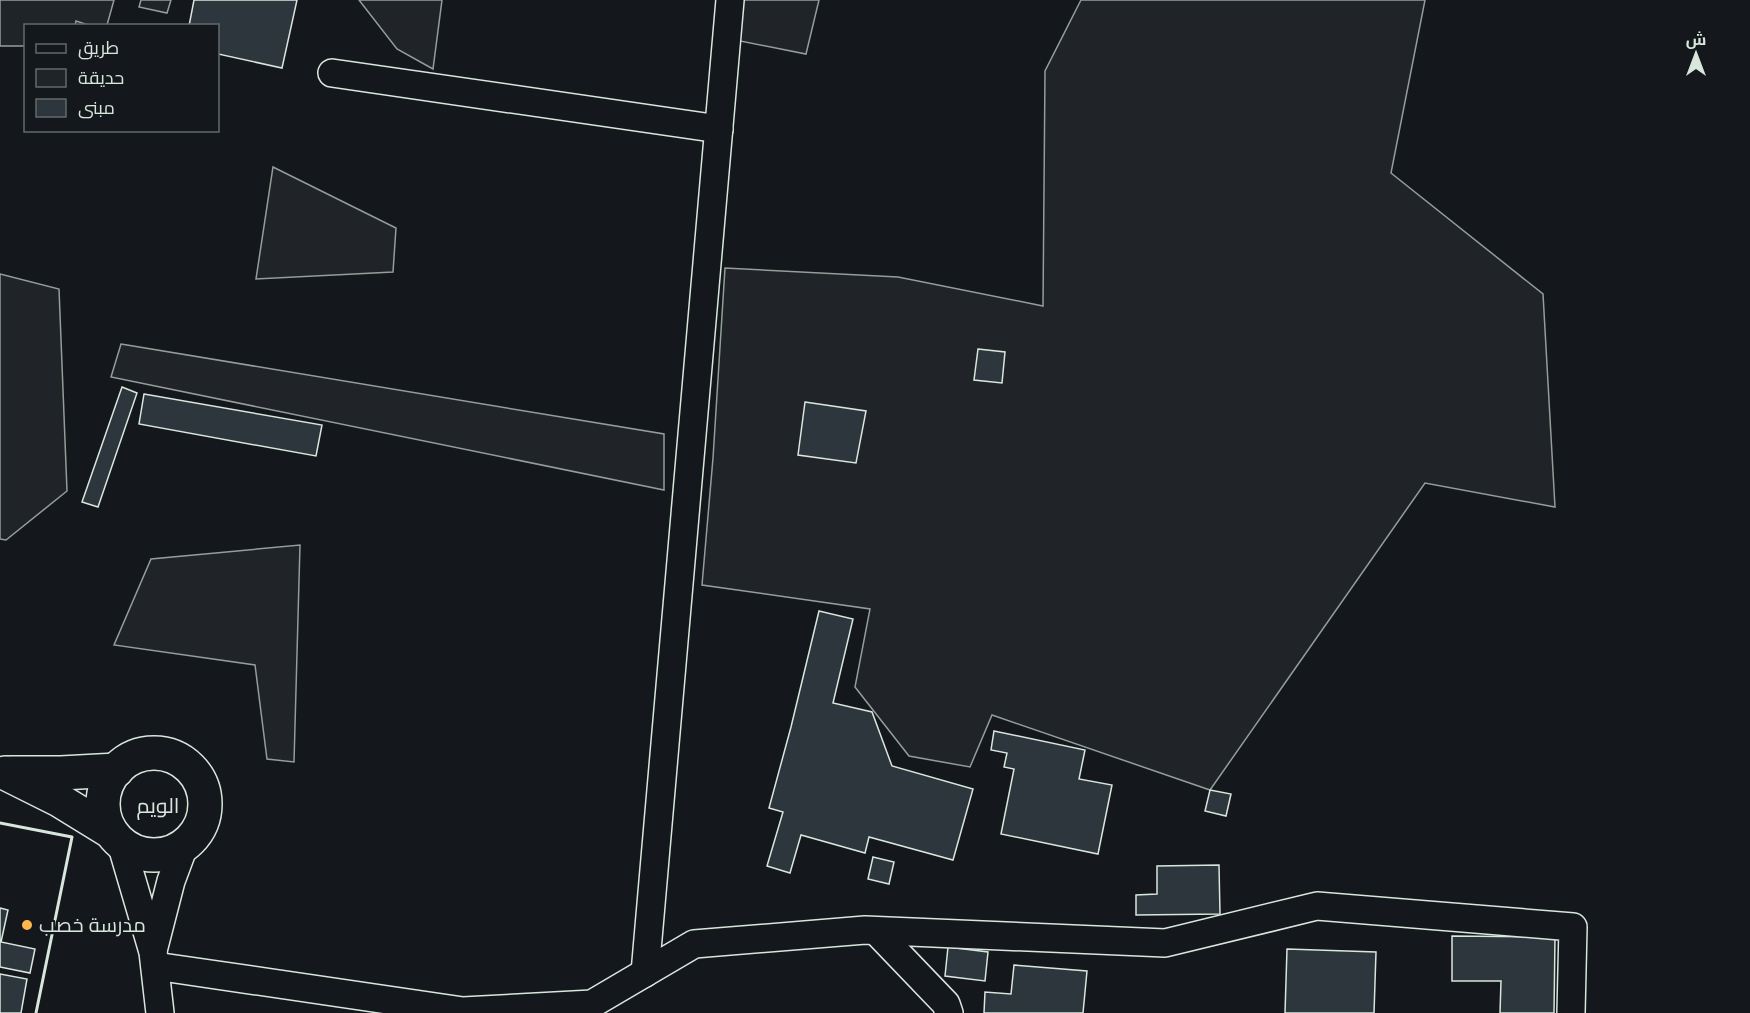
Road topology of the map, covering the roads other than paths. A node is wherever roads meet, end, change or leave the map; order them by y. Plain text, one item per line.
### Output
1 (730, 0) edge
2 (332, 73) dead end
3 (719, 129) junction
4 (117, 770) junction
5 (3, 773) edge
6 (116, 837) junction
7 (184, 846) junction
8 (876, 931) junction
9 (154, 959) junction
10 (645, 973) junction
11 (160, 1013) edge
12 (949, 1013) edge
13 (1570, 1013) edge

1 - 3 street
2 - 3 street
3 - 10 street
4 - 5 street
4 - 6 street
4 - 7 street
5 - 6 street
6 - 7 street
6 - 9 street
7 - 9 street
8 - 10 street
8 - 12 street
8 - 13 street
9 - 10 street
9 - 11 street

